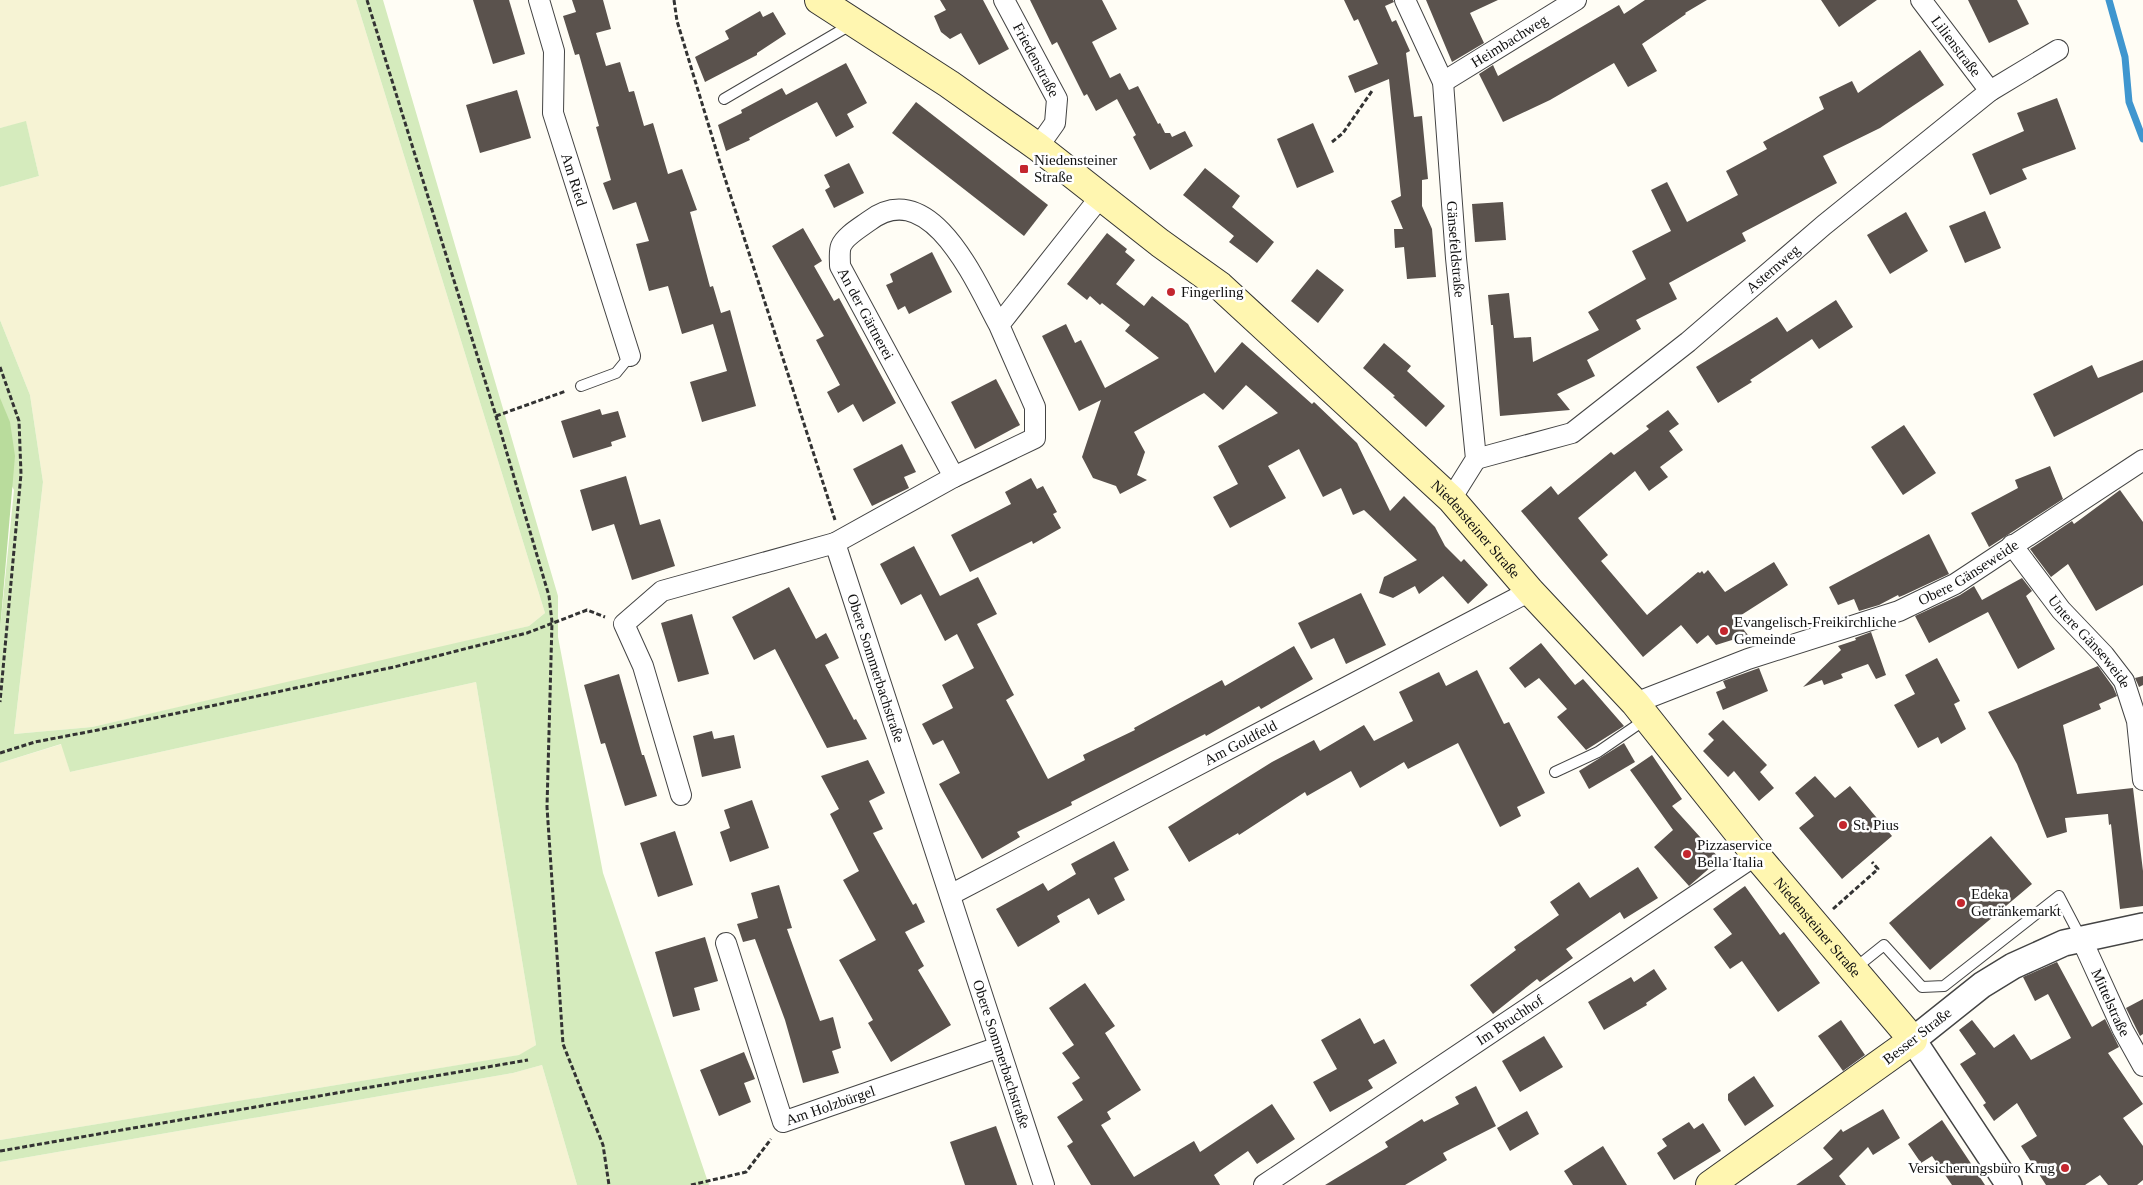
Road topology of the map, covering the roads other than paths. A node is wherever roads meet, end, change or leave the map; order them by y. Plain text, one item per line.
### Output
1 (539, 0) edge
2 (820, 0) edge
3 (1004, 0) edge
4 (1406, 0) edge
5 (1576, 0) edge
6 (1921, 0) edge
7 (855, 22) junction
8 (2058, 50) dead end
9 (1443, 82) junction
10 (1990, 91) junction
11 (724, 99) dead end
12 (1038, 147) junction
13 (1101, 196) junction
14 (999, 325) junction
15 (630, 356) joint
16 (581, 386) road end
17 (1476, 460) junction
18 (2143, 460) edge
19 (954, 477) junction
20 (1451, 499) junction
21 (835, 543) junction
22 (2012, 545) junction
23 (1530, 591) junction
24 (1641, 711) junction
25 (1555, 772) dead end
26 (2143, 780) edge
27 (682, 795) dead end
28 (1756, 855) junction
29 (950, 895) junction
30 (2143, 926) edge
31 (2081, 938) junction
32 (726, 943) dead end
33 (1853, 969) junction
34 (1913, 1040) junction
35 (998, 1047) junction
36 (2143, 1066) edge
37 (1044, 1185) edge
38 (1264, 1185) edge
39 (1710, 1185) edge
40 (2009, 1185) edge

1 - 15 street, Am Ried
2 - 7 main road, Niedensteiner Straße
3 - 12 street, Friedenstraße
4 - 9 street, Gänsefeldstraße
5 - 9 street, Heimbachweg
6 - 10 street, Lilienstraße
7 - 11 lane
7 - 12 main road, Niedensteiner Straße
8 - 10 street, Asternweg
9 - 17 street, Gänsefeldstraße
10 - 17 street, Asternweg
12 - 13 main road, Niedensteiner Straße
13 - 14 street
13 - 20 main road, Niedensteiner Straße
14 - 19 street, An der Gärtnerei
14 - 19 street, An der Gärtnerei
15 - 16 lane
17 - 20 street
18 - 22 street, Obere Gänseweide
19 - 21 street, An der Gärtnerei
20 - 23 main road, Niedensteiner Straße
21 - 27 street
21 - 29 street, Obere Sommerbachstraße
22 - 24 street, Obere Gänseweide
22 - 26 street, Untere Gänseweide
23 - 24 main road, Niedensteiner Straße
23 - 29 street, Am Goldfeld
24 - 25 lane
24 - 28 main road, Niedensteiner Straße
28 - 33 main road, Niedensteiner Straße
28 - 38 street, Im Bruchhof
29 - 35 street, Obere Sommerbachstraße
30 - 31 street, Besser Straße
31 - 33 lane
31 - 34 street, Besser Straße
31 - 36 street, Mittelstraße
32 - 35 street, Am Holzbürgel
33 - 34 main road, Niedensteiner Straße
34 - 39 main road, Besser Straße
34 - 40 street, Niedensteiner Straße
35 - 37 street, Obere Sommerbachstraße

